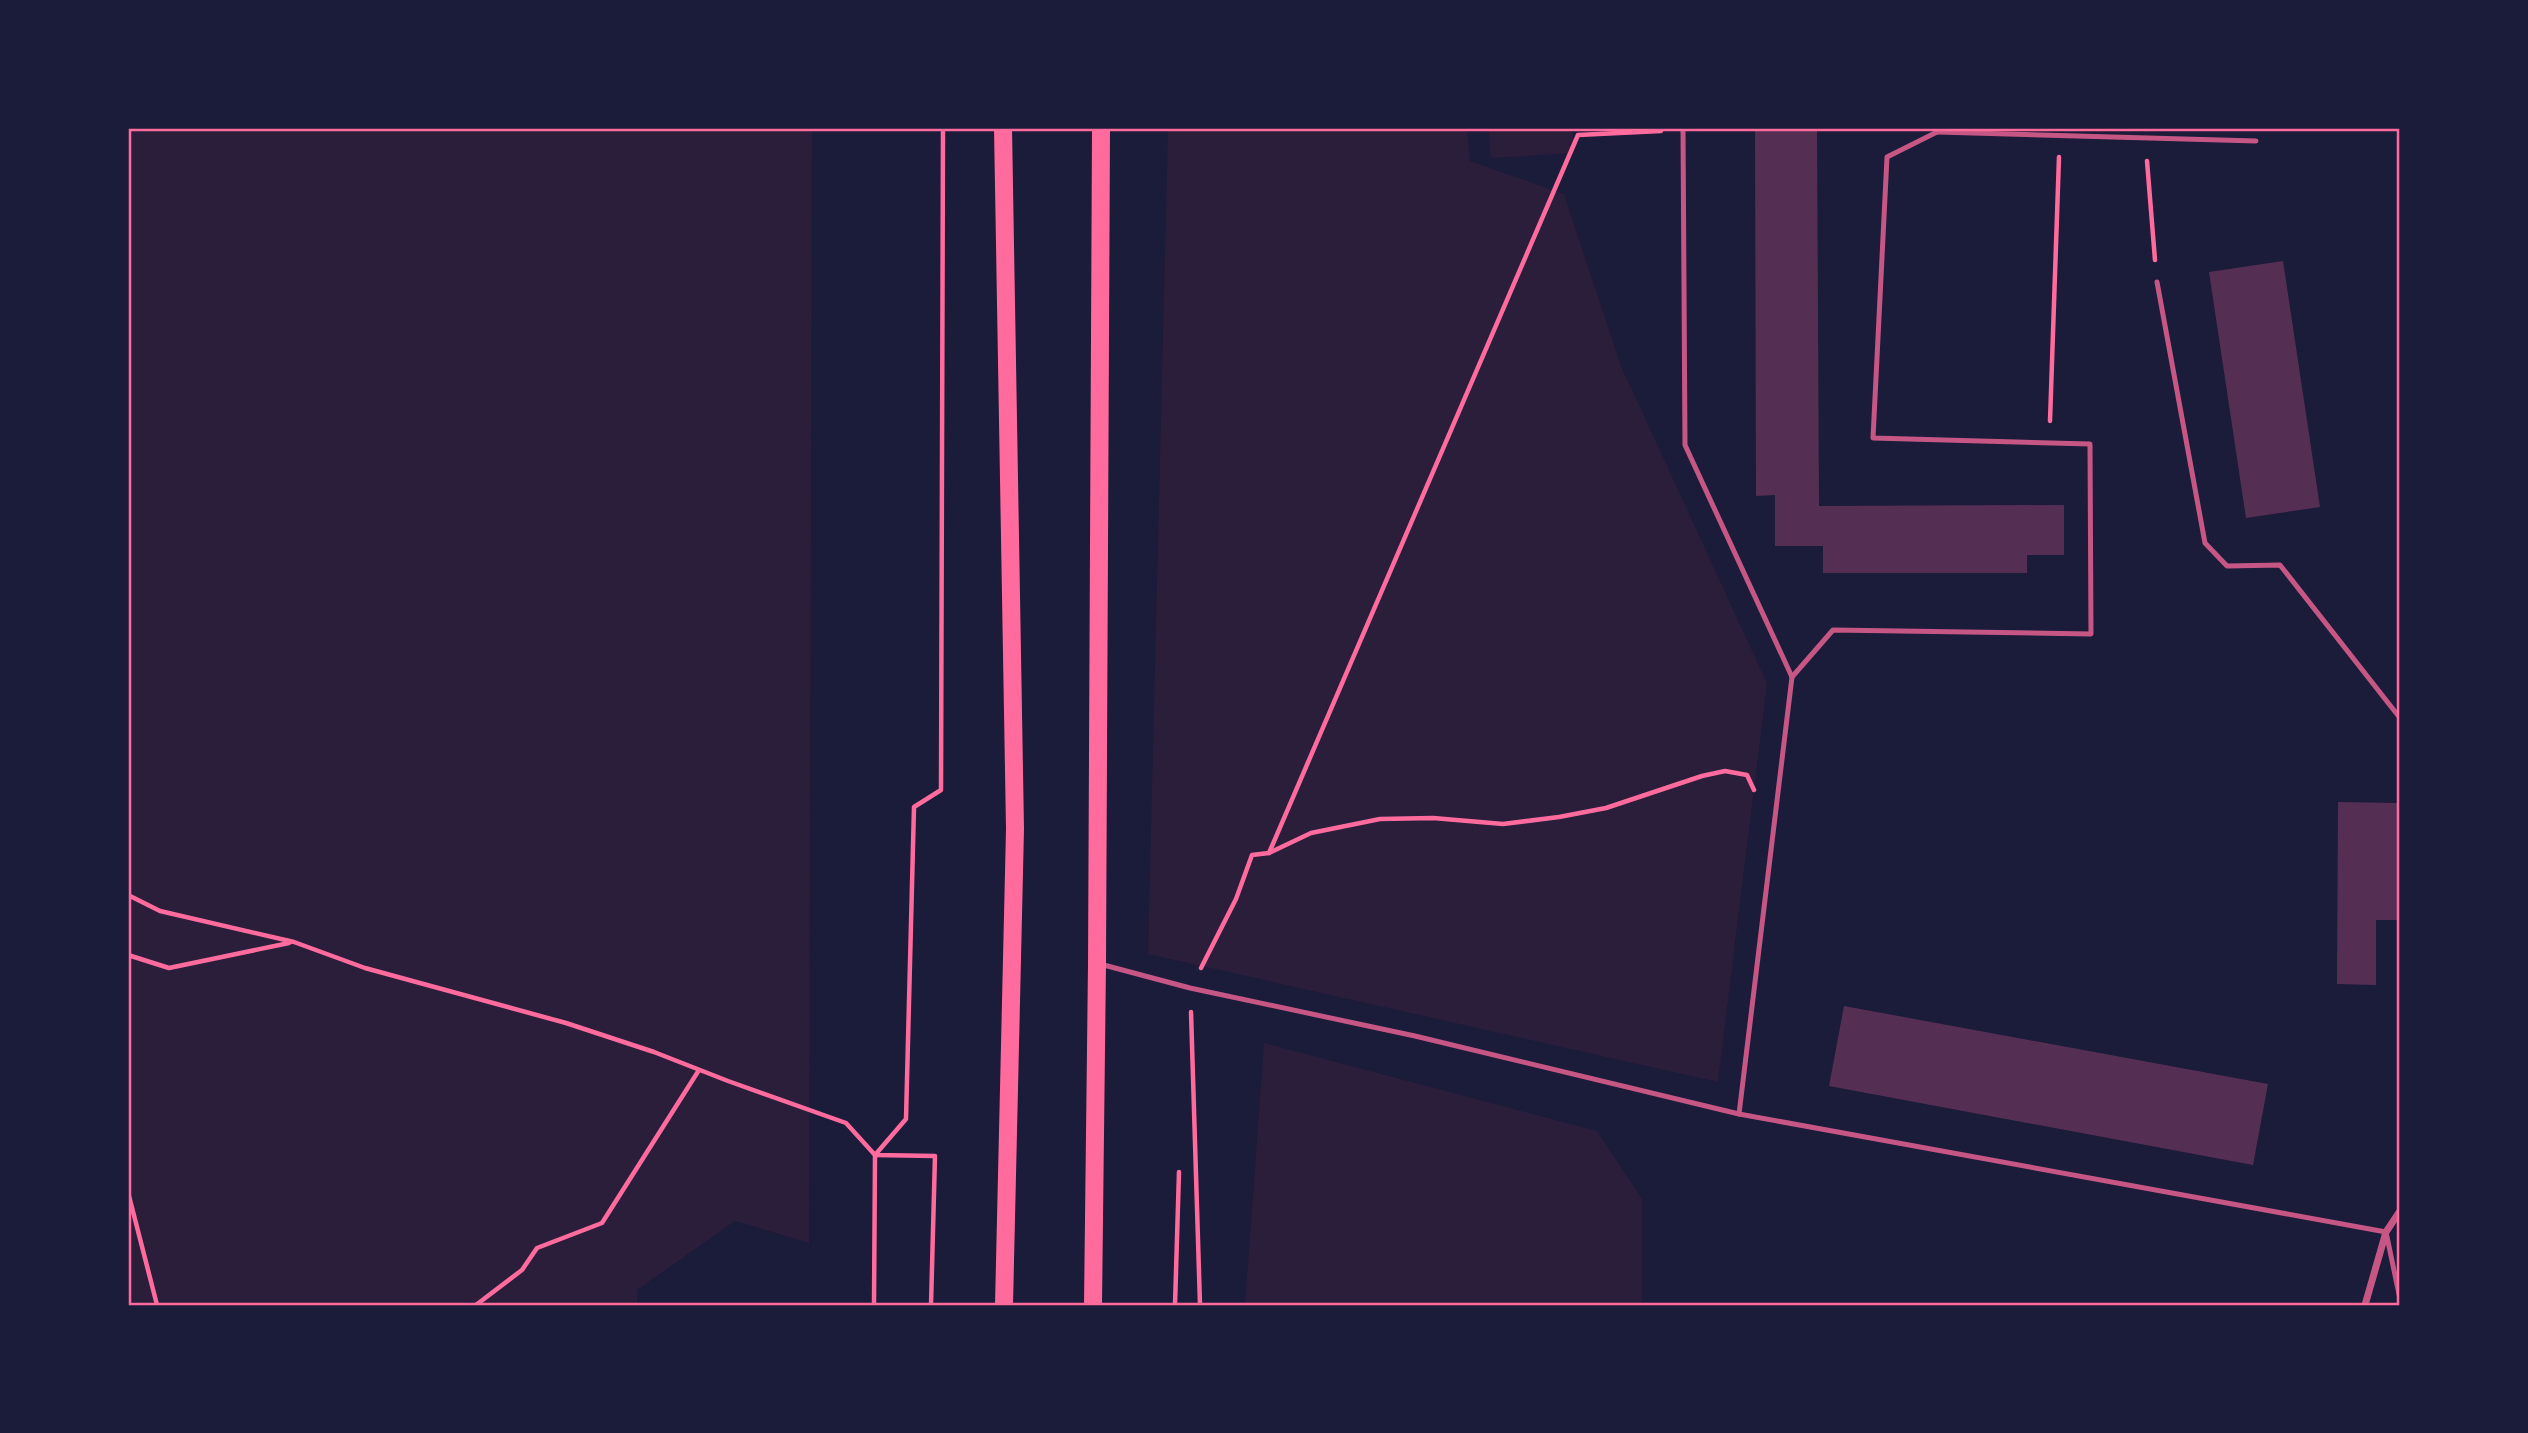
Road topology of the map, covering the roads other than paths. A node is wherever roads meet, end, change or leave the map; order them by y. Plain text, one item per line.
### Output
1 (1003, 128) edge
2 (1101, 128) edge
3 (1683, 129) edge
4 (1938, 130) edge
5 (2256, 141) dead end
6 (2157, 282) road end
7 (1792, 677) junction
8 (2400, 718) edge
9 (1097, 964) junction
10 (1739, 1114) junction
11 (2400, 1211) edge
12 (2386, 1232) junction
13 (2400, 1299) edge
14 (1004, 1305) edge
15 (1093, 1305) edge
16 (2365, 1305) edge

1 - 14 main road
2 - 9 main road
3 - 7 lane
4 - 5 lane
4 - 7 lane
6 - 8 lane
7 - 10 lane
9 - 10 lane
9 - 15 main road
10 - 12 lane
11 - 12 street
12 - 13 lane
12 - 16 street

